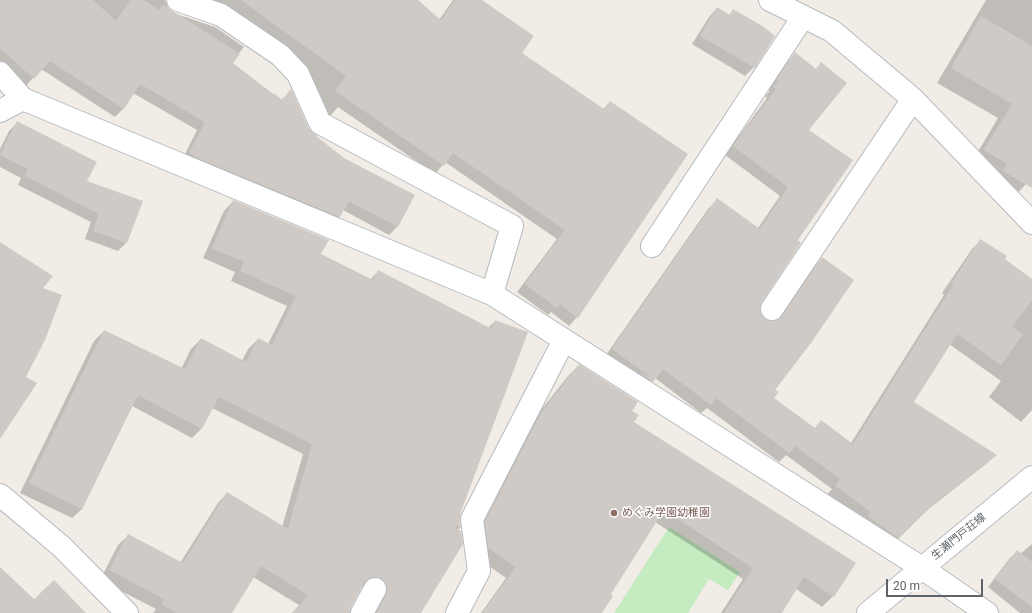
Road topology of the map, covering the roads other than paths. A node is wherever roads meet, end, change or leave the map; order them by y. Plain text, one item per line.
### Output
1 (178, 0) edge
2 (770, 0) edge
3 (803, 17) junction
4 (0, 73) edge
5 (914, 98) junction
6 (23, 99) junction
7 (0, 111) edge
8 (1032, 224) edge
9 (652, 246) dead end
10 (492, 294) junction
11 (772, 309) dead end
12 (564, 340) junction
13 (1032, 477) edge
14 (0, 495) edge
15 (922, 568) junction
16 (375, 589) dead end
17 (127, 613) edge
18 (362, 613) edge
19 (457, 613) edge
20 (868, 613) edge
21 (987, 613) edge

1 - 10 street
2 - 3 street
3 - 5 street
3 - 9 street
4 - 6 street
5 - 8 street
5 - 11 street
6 - 7 street
6 - 10 street
10 - 12 street
12 - 15 street
12 - 19 street
13 - 15 street, 生瀬門戸荘線
14 - 17 street
15 - 20 street, 生瀬門戸荘線
15 - 21 street
16 - 18 street

